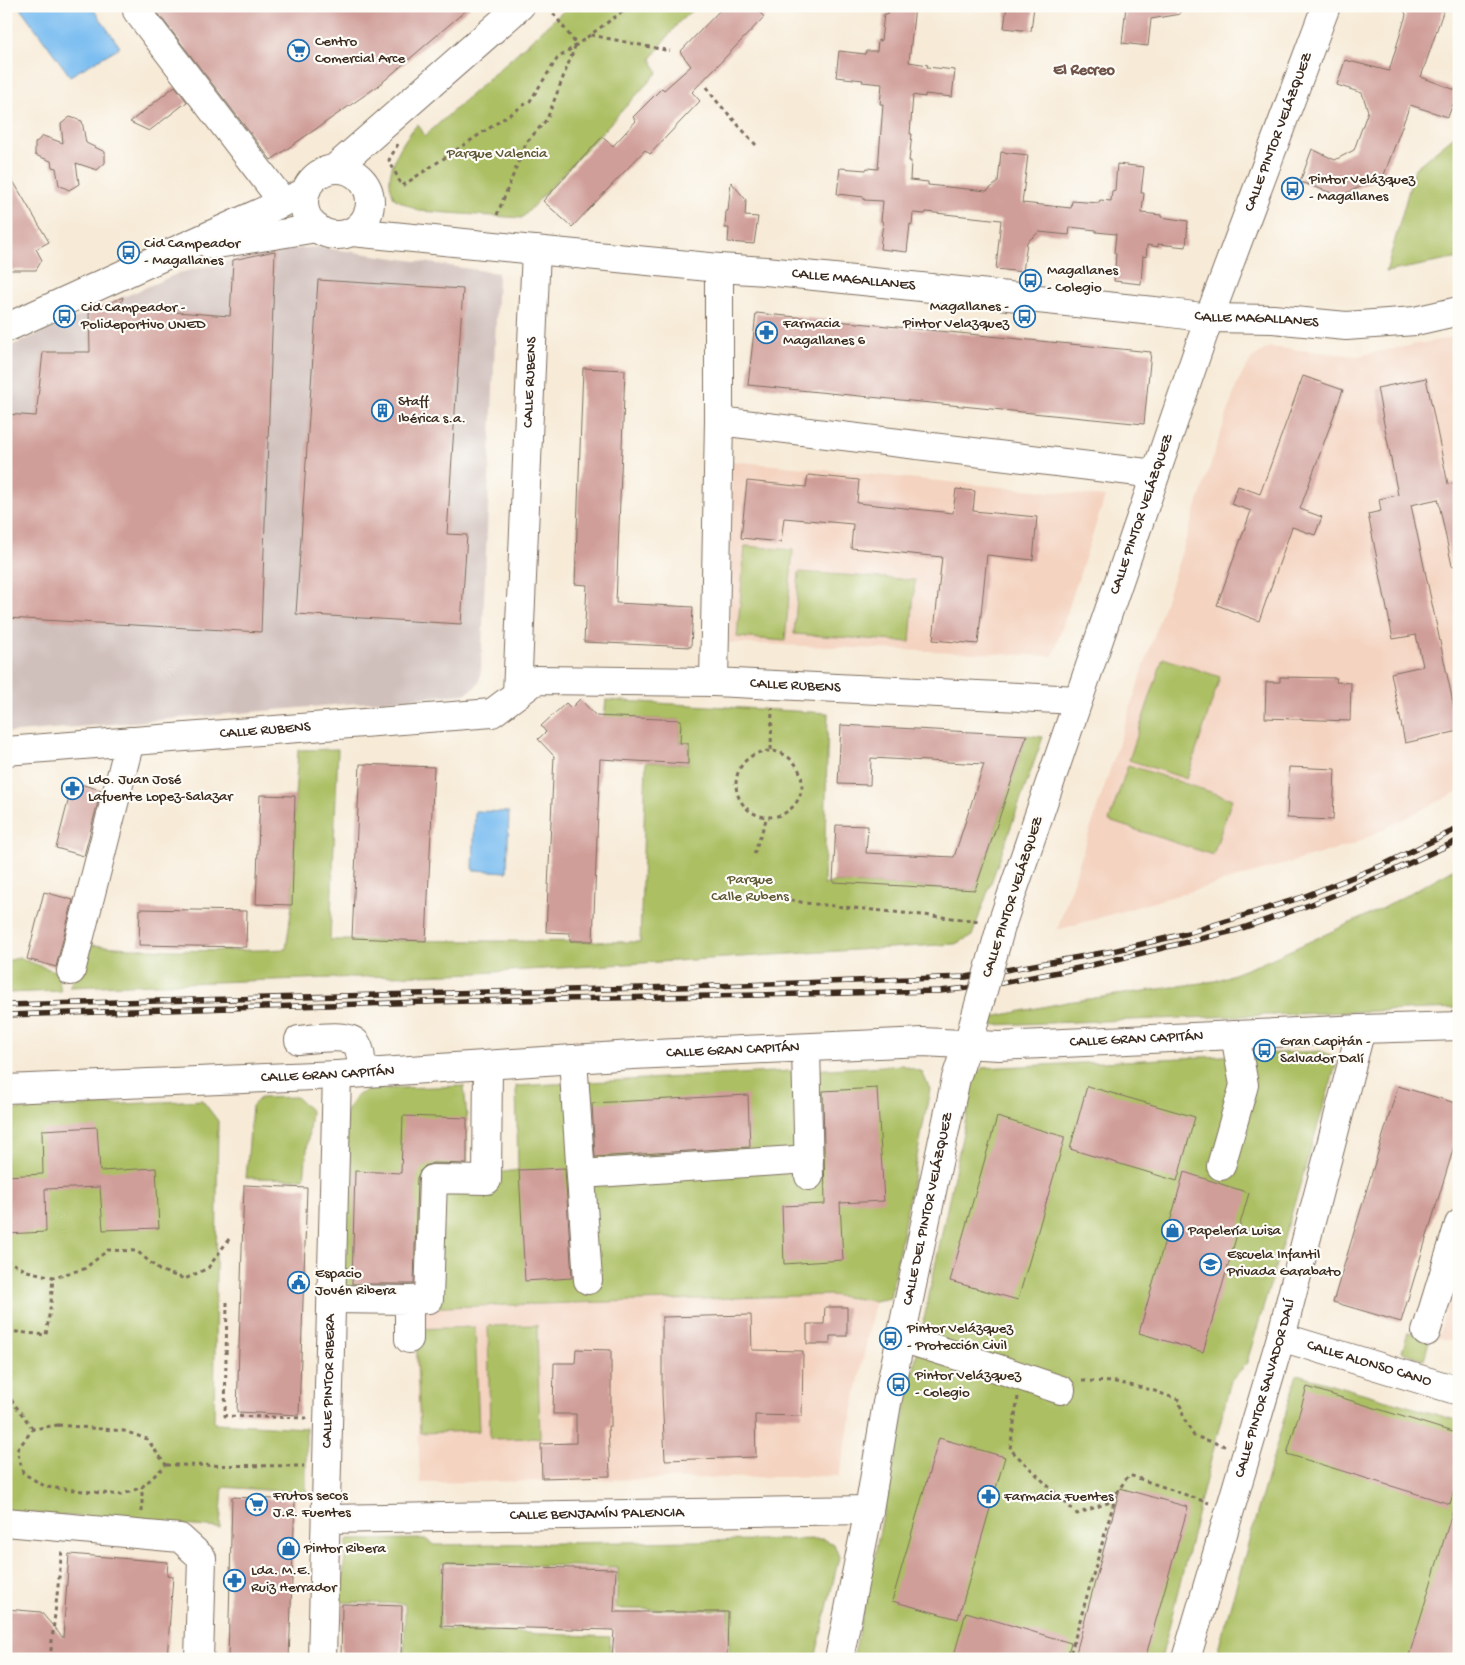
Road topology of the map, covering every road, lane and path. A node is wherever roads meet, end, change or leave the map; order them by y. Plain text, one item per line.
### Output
1 (143, 6) edge
2 (520, 6) edge
3 (548, 6) edge
4 (630, 6) edge
5 (1326, 6) edge
6 (591, 34) junction
7 (576, 44) junction
8 (670, 51) dead end
9 (707, 87) dead end
10 (395, 117) junction
11 (756, 145) dead end
12 (334, 169) junction
13 (368, 195) junction
14 (294, 197) junction
15 (497, 215) dead end
16 (317, 228) junction
17 (352, 232) junction
18 (426, 238) junction
19 (175, 250) junction
20 (536, 250) junction
21 (719, 268) junction
22 (1459, 311) edge
23 (1209, 318) junction
24 (6, 328) edge
25 (720, 420) junction
26 (1155, 474) junction
27 (714, 682) junction
28 (773, 685) junction
29 (517, 694) junction
30 (1078, 700) junction
31 (130, 741) junction
32 (771, 750) junction
33 (6, 751) edge
34 (767, 817) junction
35 (754, 854) dead end
36 (783, 898) dead end
37 (1002, 923) junction
38 (71, 971) dead end
39 (1459, 1026) edge
40 (1362, 1029) junction
41 (970, 1035) junction
42 (1235, 1035) junction
43 (299, 1040) dead end
44 (806, 1048) junction
45 (573, 1059) junction
46 (488, 1065) junction
47 (350, 1074) junction
48 (6, 1089) edge
49 (1221, 1166) dead end
50 (581, 1174) junction
51 (1459, 1224) edge
52 (229, 1239) dead end
53 (6, 1260) edge
54 (53, 1277) junction
55 (588, 1280) dead end
56 (332, 1299) junction
57 (409, 1300) junction
58 (227, 1302) dead end
59 (6, 1332) edge
60 (1426, 1332) dead end
61 (1281, 1337) junction
62 (901, 1338) junction
63 (408, 1339) dead end
64 (1021, 1377) junction
65 (1061, 1390) joint
66 (1459, 1391) edge
67 (6, 1393) edge
68 (329, 1419) junction
69 (32, 1429) junction
70 (1247, 1453) junction
71 (166, 1465) junction
72 (328, 1467) junction
73 (1116, 1493) junction
74 (869, 1510) junction
75 (1230, 1510) junction
76 (326, 1519) junction
77 (6, 1522) edge
78 (64, 1528) junction
79 (50, 1659) edge
80 (199, 1659) edge
81 (322, 1659) edge
82 (839, 1659) edge
83 (1083, 1659) edge
84 (1186, 1659) edge

1 - 14 street
2 - 10 street
3 - 7 path
4 - 6 path
5 - 23 street, CALLE PINTOR VELÁZQUEZ
6 - 7 path
6 - 8 path
7 - 10 path
7 - 15 path
9 - 11 path
10 - 12 street
10 - 13 street
12 - 13 street
12 - 14 street
13 - 17 street
13 - 18 street, CALLE MAGALLANES
14 - 16 street
14 - 19 street
16 - 17 street
16 - 19 street
17 - 18 street, CALLE MAGALLANES
18 - 20 street, CALLE MAGALLANES
19 - 24 street
20 - 21 street, CALLE MAGALLANES
20 - 29 street, CALLE RUBENS
21 - 23 street, CALLE MAGALLANES
21 - 25 street
22 - 23 street, CALLE MAGALLANES
23 - 26 street, CALLE PINTOR VELÁZQUEZ
25 - 26 street
25 - 27 street
26 - 30 street, CALLE PINTOR VELÁZQUEZ
27 - 28 street, CALLE RUBENS
27 - 29 street, CALLE RUBENS
28 - 30 street, CALLE RUBENS
28 - 32 path
29 - 31 street, CALLE RUBENS
30 - 37 street, CALLE PINTOR VELÁZQUEZ
31 - 33 street, CALLE RUBENS
31 - 38 street
32 - 34 path
32 - 34 path
34 - 35 path
36 - 37 path
37 - 41 street, CALLE PINTOR VELÁZQUEZ, bridge
39 - 40 street, CALLE GRAN CAPITÁN
40 - 42 street, CALLE GRAN CAPITÁN
40 - 61 street, CALLE PINTOR SALVADOR DALÍ
41 - 42 street, CALLE GRAN CAPITÁN
41 - 44 street, CALLE GRAN CAPITÁN
41 - 62 street, CALLE DEL PINTOR VELÁZQUEZ
42 - 49 street
43 - 47 street, CALLE PINTOR RIBERA
44 - 45 street, CALLE GRAN CAPITÁN
44 - 50 street
45 - 46 street, CALLE GRAN CAPITÁN
45 - 50 street
46 - 47 street, CALLE GRAN CAPITÁN
46 - 57 street
47 - 48 street, CALLE GRAN CAPITÁN
47 - 56 street, CALLE PINTOR RIBERA
50 - 55 street
51 - 60 street
52 - 54 path
53 - 54 path
54 - 59 path
56 - 57 street
56 - 68 street, CALLE PINTOR RIBERA
57 - 63 street
58 - 68 path
61 - 66 street, CALLE ALONSO CANO
61 - 70 street, CALLE PINTOR SALVADOR DALÍ
62 - 64 street
62 - 74 street, CALLE DEL PINTOR VELÁZQUEZ
64 - 65 street
64 - 73 path
65 - 70 path
67 - 69 path
68 - 72 street, CALLE PINTOR RIBERA
69 - 71 path
69 - 71 path
70 - 75 street, CALLE PINTOR SALVADOR DALÍ
71 - 72 path
72 - 76 street, CALLE PINTOR RIBERA
73 - 75 path
73 - 83 path
74 - 76 street, CALLE BENJAMÍN PALENCIA
74 - 82 street, CALLE DEL PINTOR VELÁZQUEZ
75 - 84 street, CALLE PINTOR SALVADOR DALÍ
76 - 81 street, CALLE PINTOR RIBERA
77 - 78 street
78 - 79 path
78 - 80 street

